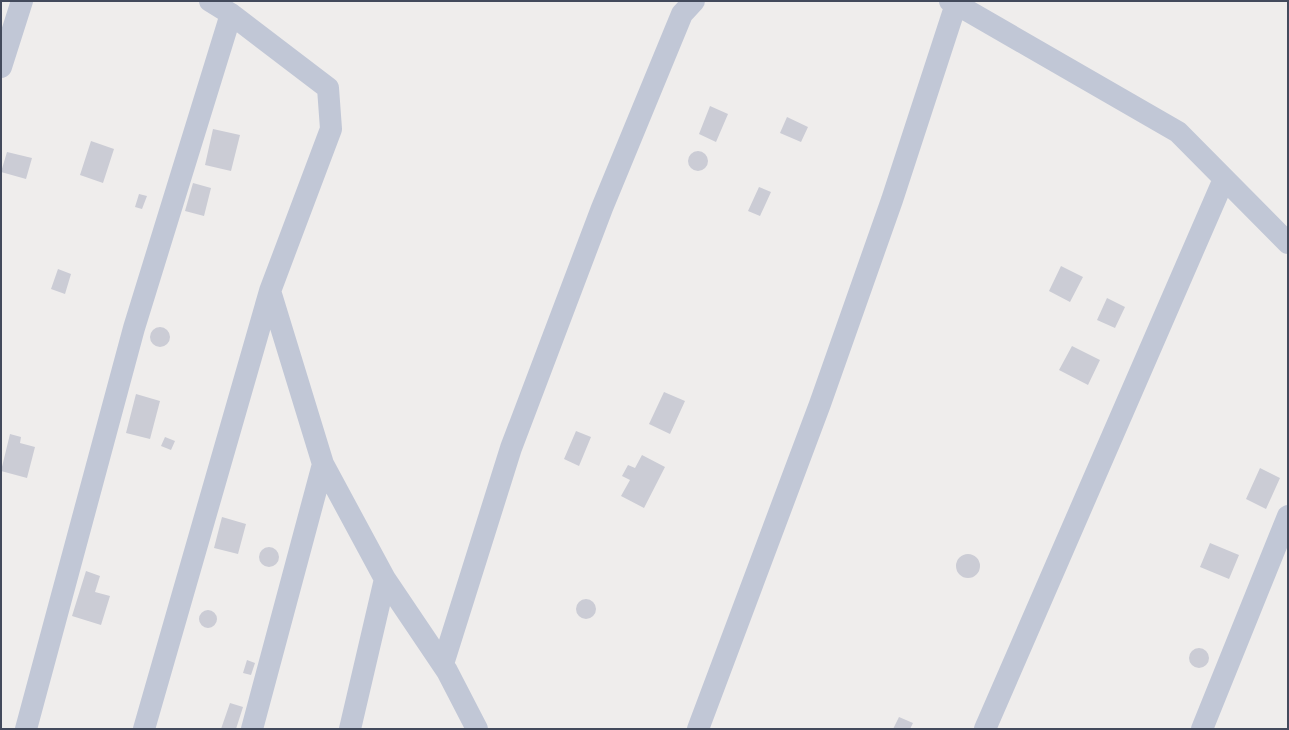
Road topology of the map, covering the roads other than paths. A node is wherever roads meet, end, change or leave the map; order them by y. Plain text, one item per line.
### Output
1 (22, 1) edge
2 (210, 1) edge
3 (694, 1) edge
4 (953, 3) edge
5 (232, 14) junction
6 (1, 67) edge
7 (1224, 179) junction
8 (1288, 242) edge
9 (270, 291) junction
10 (323, 464) junction
11 (1288, 516) edge
12 (385, 579) junction
13 (443, 664) junction
14 (26, 729) edge
15 (144, 729) edge
16 (252, 729) edge
17 (350, 729) edge
18 (477, 729) edge
19 (698, 729) edge
20 (985, 729) edge
21 (1202, 729) edge

1 - 6 street
2 - 5 street
3 - 13 street
4 - 7 street
4 - 19 street
5 - 9 street
5 - 14 street
7 - 8 street
7 - 20 street
9 - 10 street
9 - 15 street
10 - 12 street
10 - 16 street
11 - 21 street
12 - 13 street
12 - 17 street
13 - 18 street

